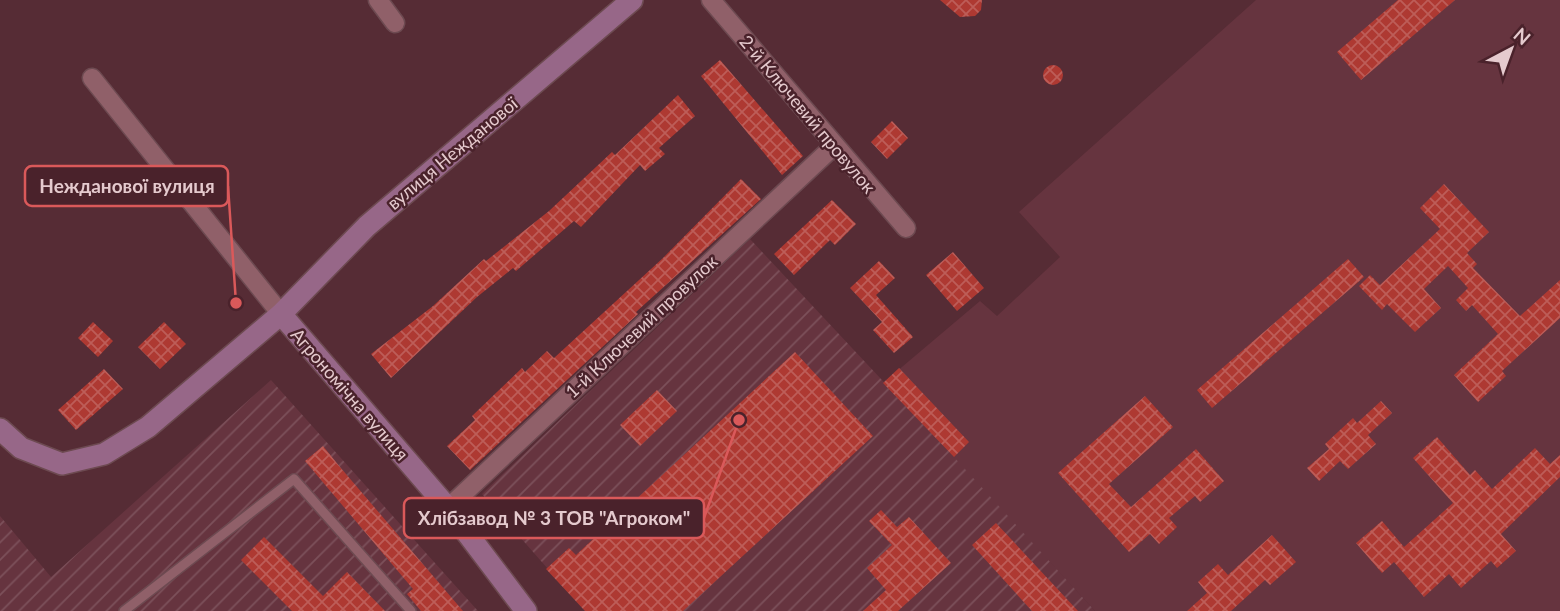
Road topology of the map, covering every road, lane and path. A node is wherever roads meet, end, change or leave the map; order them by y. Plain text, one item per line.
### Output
1 (378, 0) edge
2 (632, 0) edge
3 (711, 0) edge
4 (395, 23) dead end
5 (92, 78) dead end
6 (835, 145) junction
7 (905, 228) dead end
8 (281, 314) junction
9 (0, 429) edge
10 (448, 508) junction
11 (124, 611) edge
12 (411, 611) edge
13 (526, 611) edge

1 - 4 street
2 - 8 street, вулиця Нежданової
3 - 6 street, 2-й Ключевий провулок
5 - 8 street
6 - 7 street, 2-й Ключевий провулок
6 - 10 street, 1-й Ключевий провулок
8 - 9 street, Агрономічна вулиця
8 - 10 street, Агрономічна вулиця
10 - 13 street, Агрономічна вулиця
11 - 12 lane

